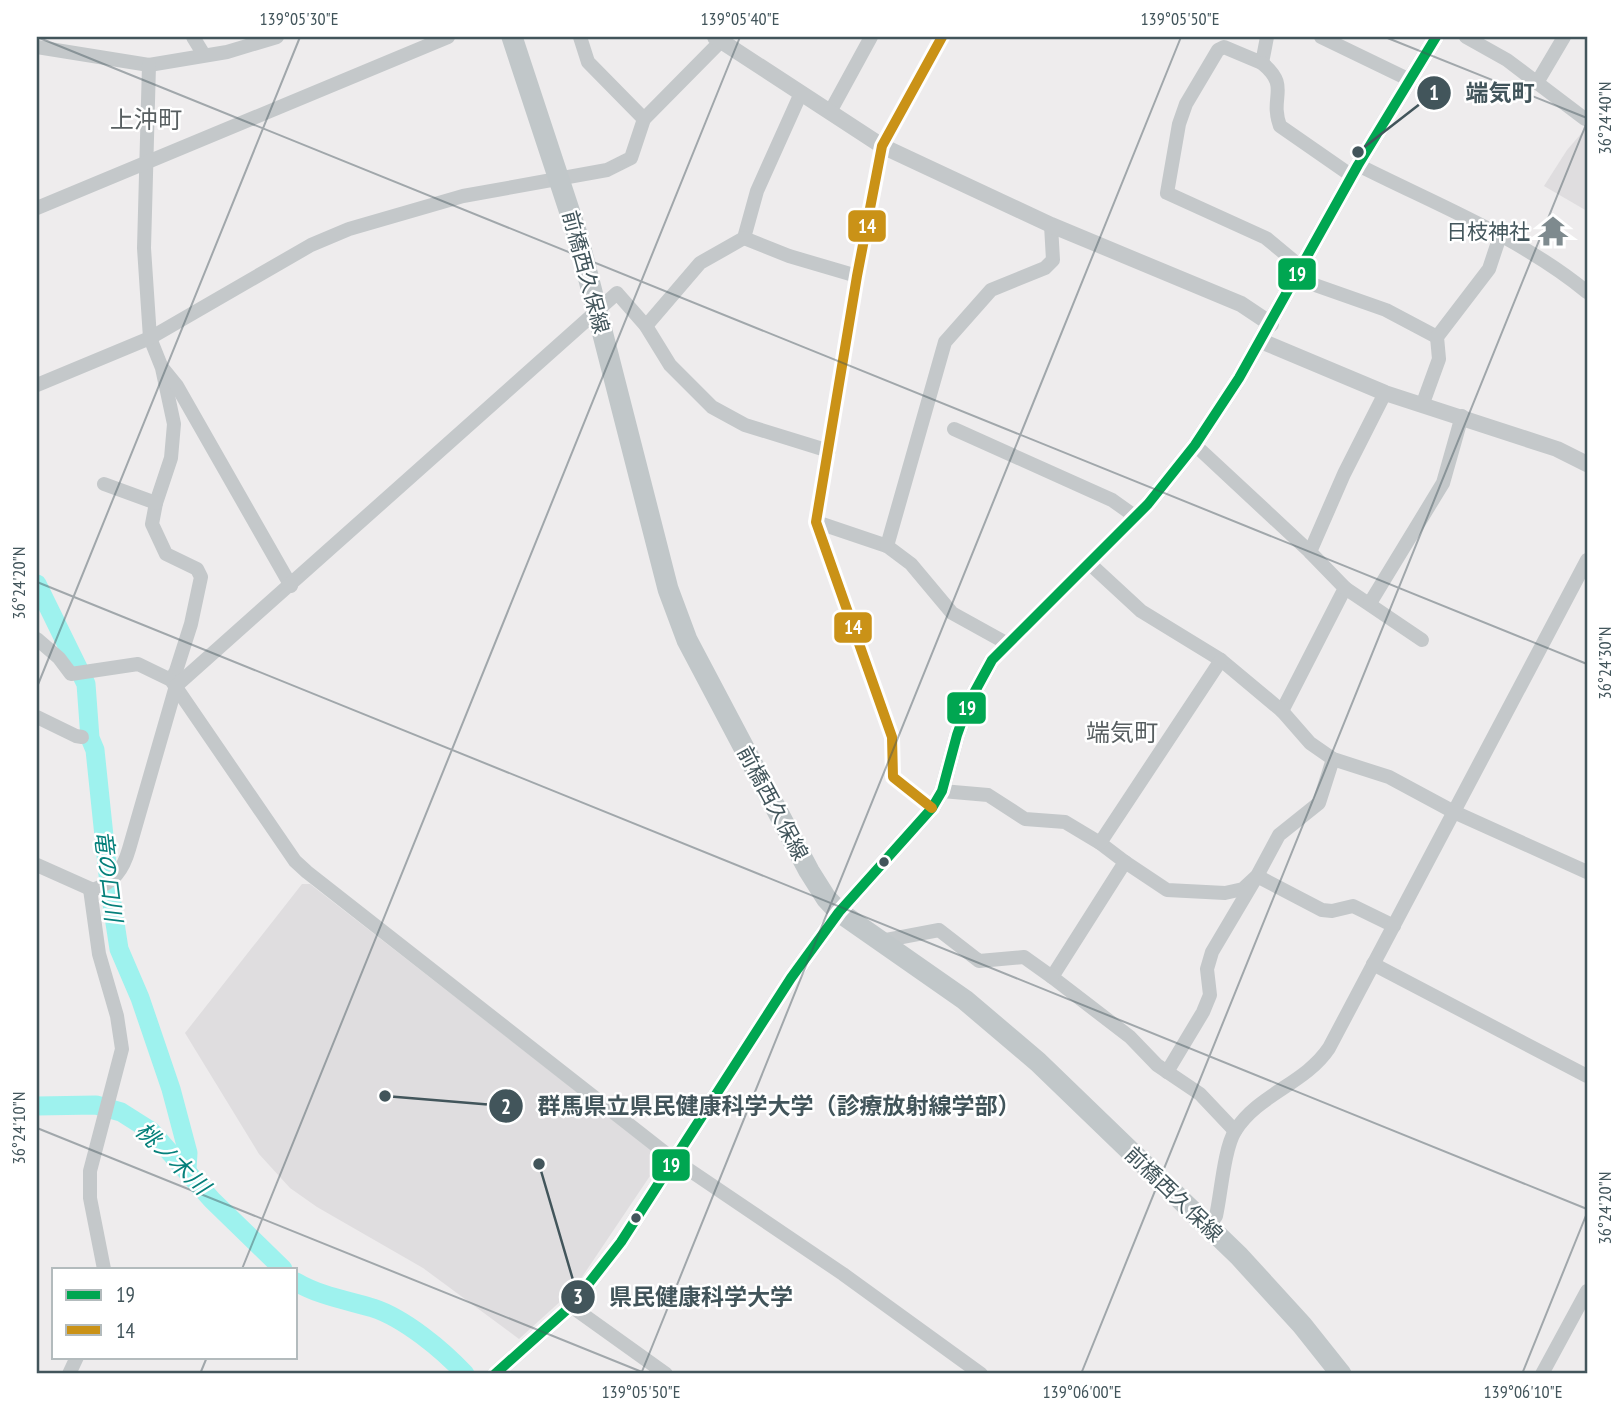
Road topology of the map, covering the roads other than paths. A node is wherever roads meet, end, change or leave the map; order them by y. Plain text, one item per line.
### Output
1 (193, 37) edge
2 (278, 37) edge
3 (447, 37) edge
4 (512, 37) edge
5 (580, 37) edge
6 (871, 37) edge
7 (942, 37) edge
8 (1266, 37) edge
9 (1321, 37) edge
10 (1436, 37) edge
11 (1466, 37) edge
12 (1564, 37) edge
13 (721, 38) edge
14 (37, 47) edge
15 (204, 55) junction
16 (1262, 63) junction
17 (149, 65) junction
18 (1410, 80) junction
19 (1538, 82) junction
20 (801, 93) junction
21 (830, 113) junction
22 (644, 119) junction
23 (1585, 119) dead end
24 (882, 146) junction
25 (146, 162) junction
26 (1355, 170) junction
27 (559, 177) junction
28 (37, 208) edge
29 (1051, 225) junction
30 (1500, 236) junction
31 (744, 238) junction
32 (1298, 273) junction
33 (857, 276) junction
34 (1587, 292) edge
35 (597, 309) junction
36 (1271, 324) junction
37 (646, 326) junction
38 (1437, 337) junction
39 (150, 338) junction
40 (1261, 341) junction
41 (162, 368) junction
42 (37, 385) edge
43 (1385, 393) junction
44 (1423, 403) junction
45 (1462, 416) junction
46 (954, 429) dead end
47 (1195, 445) junction
48 (829, 451) junction
49 (1587, 464) edge
50 (104, 484) dead end
51 (156, 503) junction
52 (1136, 517) junction
53 (816, 522) junction
54 (887, 546) junction
55 (1310, 552) junction
56 (1587, 560) edge
57 (1089, 563) junction
58 (291, 586) junction
59 (1345, 588) junction
60 (1370, 603) junction
61 (37, 639) edge
62 (1422, 640) dead end
63 (1008, 644) junction
64 (1221, 660) junction
65 (174, 683) junction
66 (1282, 711) junction
67 (37, 717) edge
68 (82, 737) dead end
69 (1333, 759) junction
70 (942, 791) junction
71 (932, 808) junction
72 (1454, 812) junction
73 (1100, 843) junction
74 (1125, 862) junction
75 (37, 865) edge
76 (1587, 872) edge
77 (1257, 876) junction
78 (93, 889) junction
79 (839, 912) junction
80 (1394, 926) junction
81 (881, 941) junction
82 (1373, 964) junction
83 (1052, 977) junction
84 (1167, 1072) junction
85 (1587, 1076) edge
86 (1235, 1131) junction
87 (673, 1159) junction
88 (1207, 1227) junction
89 (104, 1268) edge
90 (1587, 1291) edge
91 (571, 1306) junction
92 (77, 1358) edge
93 (69, 1374) edge
94 (495, 1374) edge
95 (666, 1374) edge
96 (981, 1374) edge
97 (1341, 1374) edge
98 (1542, 1374) edge

1 - 15 street
2 - 15 street
3 - 25 street
4 - 27 main road, 前橋西久保線
5 - 22 street
6 - 21 street
7 - 24 street
8 - 16 street
9 - 18 street
10 - 18 street
11 - 19 street
12 - 19 street
13 - 20 street
13 - 22 street
14 - 17 street
15 - 17 street
16 - 26 street
16 - 32 street
17 - 25 street
18 - 26 street
19 - 23 street
20 - 21 street
20 - 31 street
21 - 24 street
22 - 27 street
24 - 29 street
24 - 33 street
25 - 28 street
25 - 39 street
26 - 30 street
26 - 32 street
27 - 35 main road, 前橋西久保線
27 - 39 street
29 - 36 street
29 - 54 street
30 - 34 street
30 - 38 street
31 - 33 street
31 - 37 street
32 - 36 street
32 - 38 street
33 - 48 street
35 - 37 street
35 - 58 street
35 - 79 main road, 前橋西久保線
36 - 40 street
37 - 48 street
38 - 44 street
39 - 41 street
39 - 42 street
40 - 43 street
40 - 47 street
41 - 51 street
41 - 58 street
43 - 44 street
43 - 55 street
44 - 45 street
45 - 49 street
45 - 60 street
46 - 52 street
47 - 52 street
47 - 55 street
48 - 53 street
50 - 51 street
51 - 65 street
52 - 57 street
53 - 54 street
53 - 71 street
54 - 63 street
55 - 59 street
56 - 72 street
57 - 63 street
57 - 64 street
58 - 65 street
59 - 60 street
59 - 66 street
60 - 62 street
61 - 65 street
63 - 70 street
64 - 66 street
64 - 73 street
65 - 78 street
65 - 87 street
66 - 69 street
67 - 68 street
69 - 72 street
69 - 77 street
70 - 71 street
70 - 73 street
71 - 79 street
72 - 76 street
72 - 80 street
73 - 74 street
74 - 77 street
74 - 83 street
75 - 78 street
77 - 80 street
77 - 84 street
78 - 89 street
79 - 81 main road, 前橋西久保線
79 - 87 street
80 - 82 street
81 - 83 street
81 - 88 main road, 前橋西久保線
82 - 85 street
82 - 86 street
83 - 84 street
84 - 86 street
86 - 88 street
87 - 91 street
87 - 96 street
88 - 97 main road, 前橋西久保線
90 - 98 street
91 - 94 street
91 - 95 street
92 - 93 street

